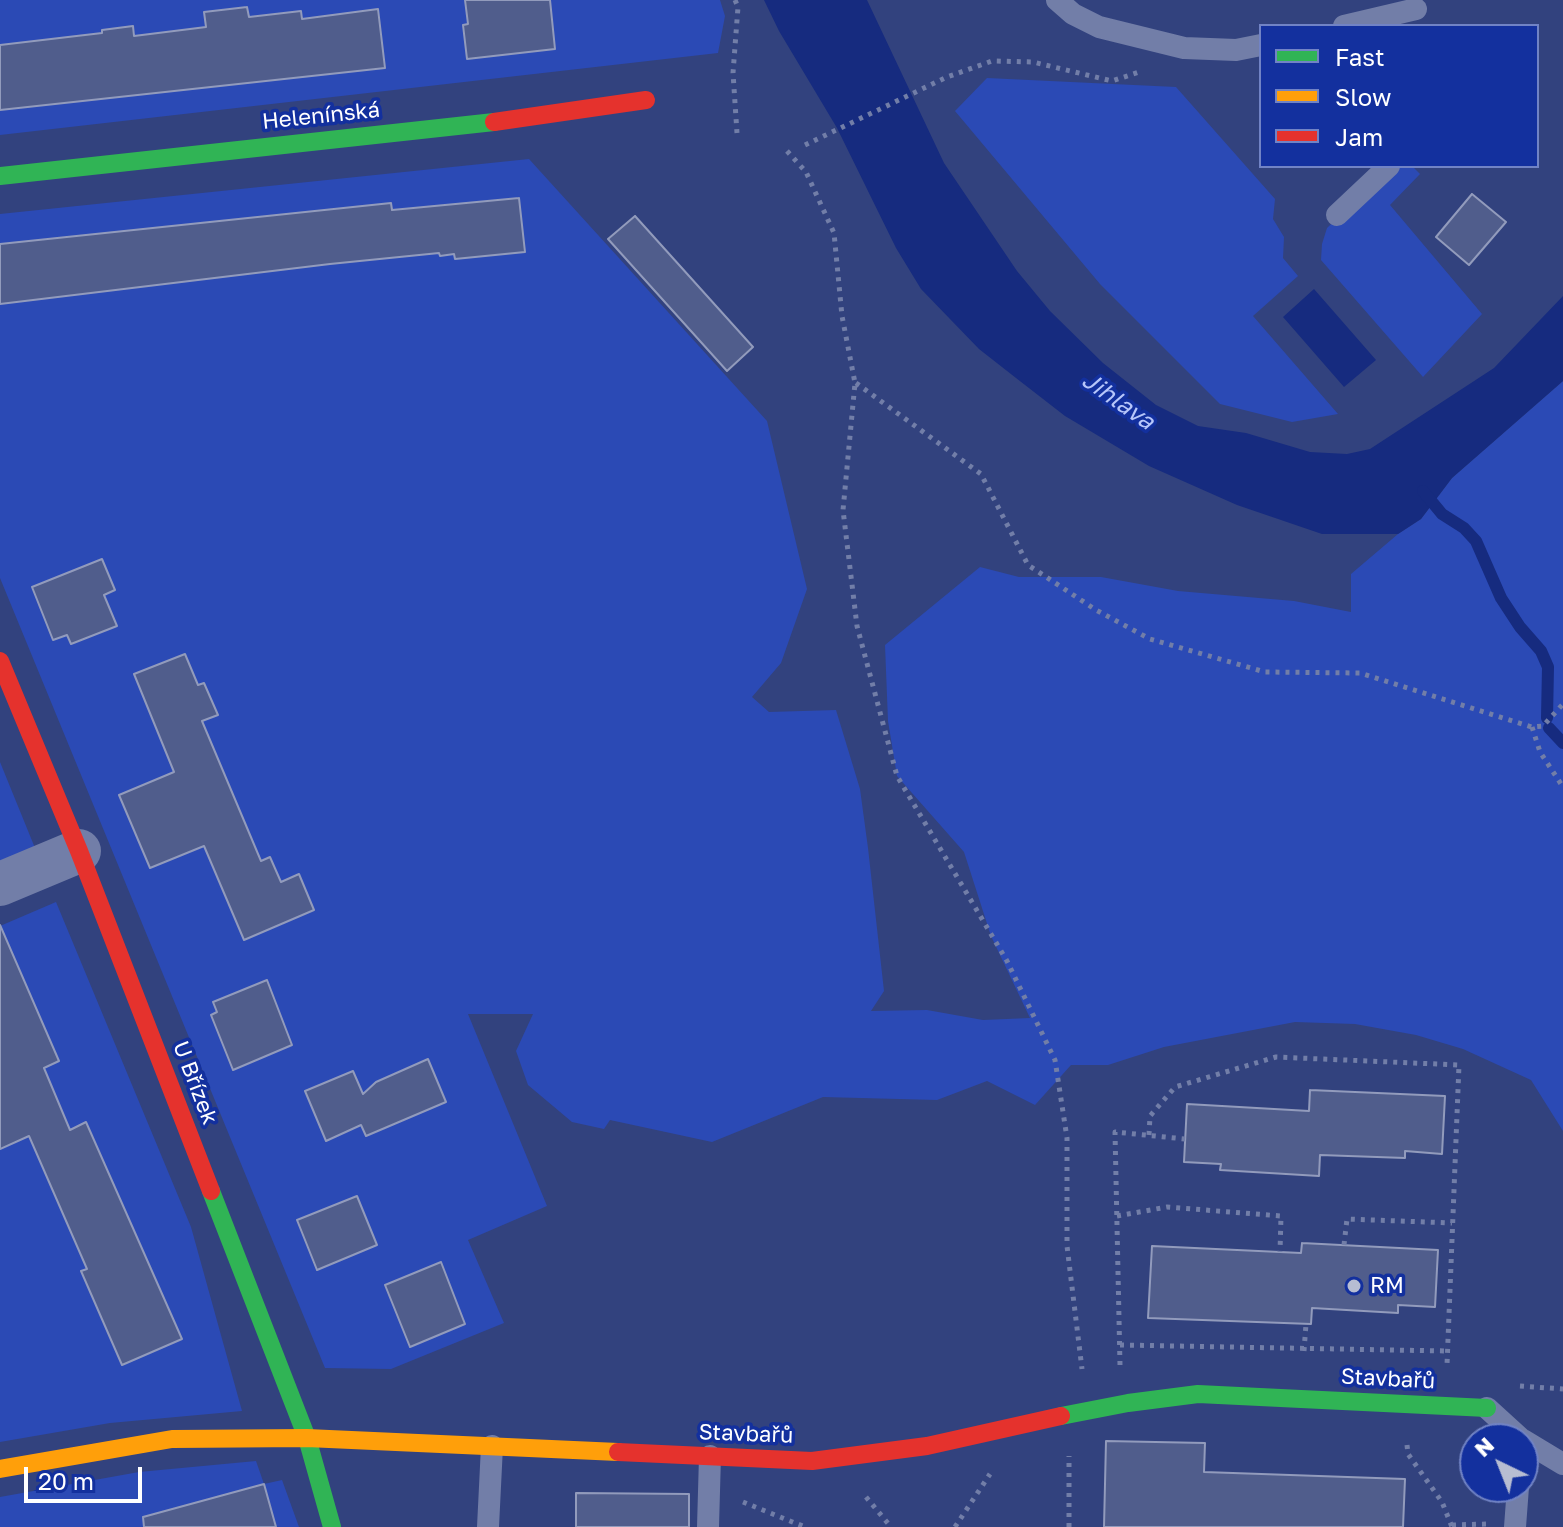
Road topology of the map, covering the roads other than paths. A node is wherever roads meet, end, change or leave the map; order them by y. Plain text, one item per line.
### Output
1 (1057, 0) edge
2 (1416, 9) dead end
3 (1358, 24) edge
4 (1259, 45) edge
5 (646, 100) dead end
6 (1387, 168) edge
7 (0, 176) edge
8 (1337, 215) dead end
9 (0, 661) edge
10 (79, 851) junction
11 (0, 884) edge
12 (1487, 1408) joint
13 (1503, 1423) edge
14 (307, 1438) junction
15 (492, 1446) junction
16 (1539, 1450) edge
17 (710, 1456) junction
18 (1563, 1464) edge
19 (0, 1469) edge
20 (1517, 1503) edge
21 (332, 1527) edge
22 (488, 1527) edge
23 (708, 1527) edge
24 (1515, 1527) edge

1 - 4 lane
2 - 3 lane
5 - 7 street, Helenínská
6 - 8 lane
9 - 10 street, U Břízek
10 - 11 street
10 - 14 street, U Břízek
12 - 13 lane
12 - 17 street, Stavbařů
14 - 15 street, Stavbařů
14 - 19 street, Stavbařů
14 - 21 street, U Břízek
15 - 17 street, Stavbařů
15 - 22 lane
16 - 18 lane
17 - 23 lane
20 - 24 lane

